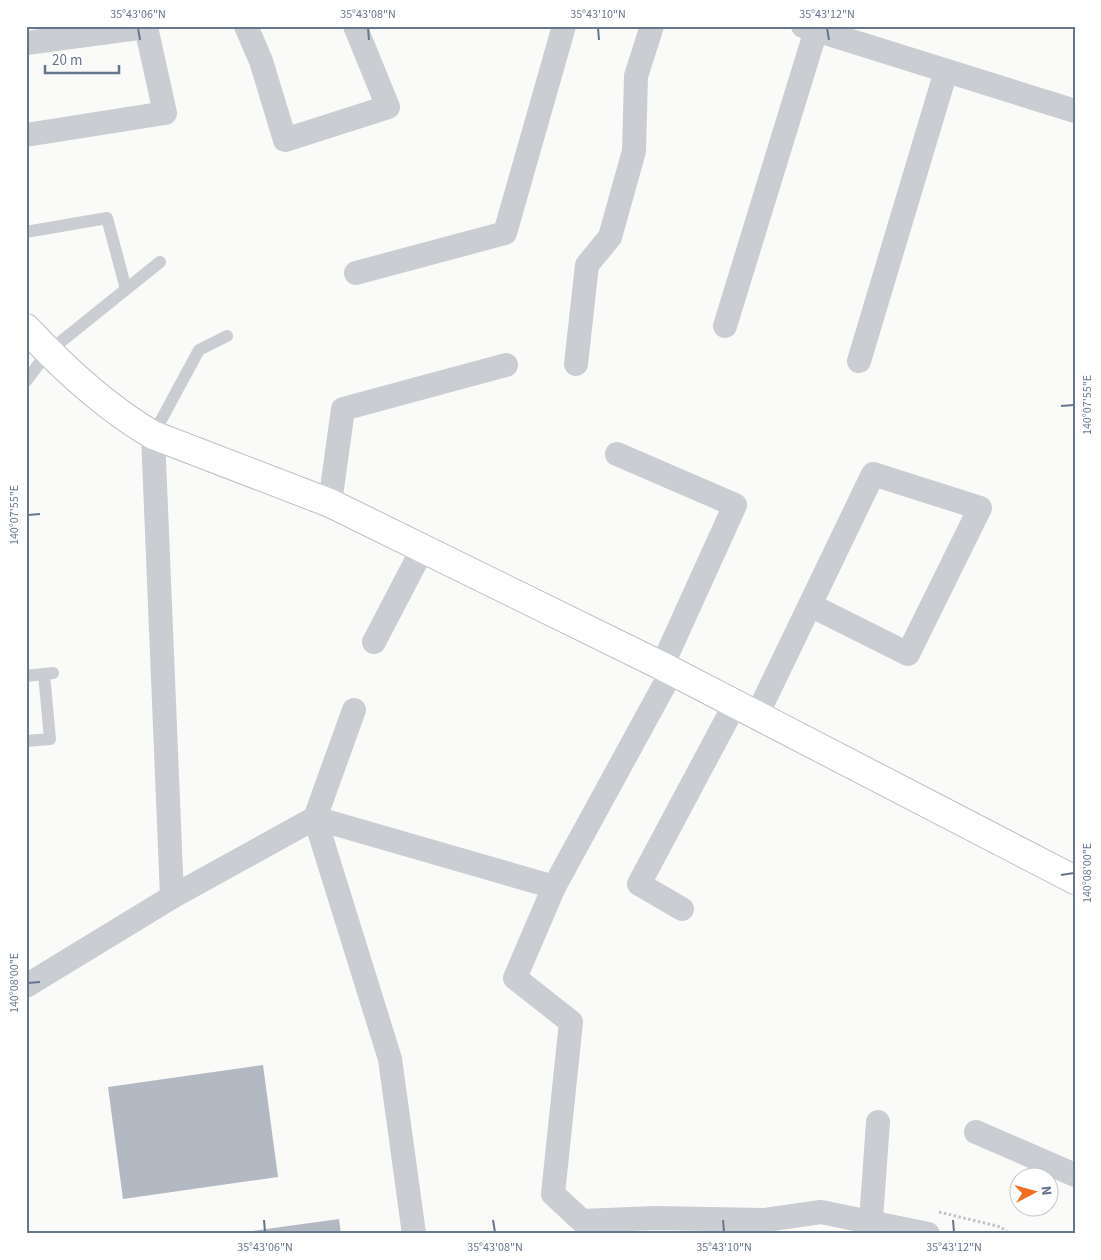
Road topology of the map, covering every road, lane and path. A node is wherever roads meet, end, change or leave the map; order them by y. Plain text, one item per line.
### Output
1 (246, 26) edge
2 (354, 26) edge
3 (564, 26) edge
4 (652, 26) edge
5 (810, 28) edge
6 (26, 43) edge
7 (946, 71) junction
8 (1075, 111) edge
9 (26, 135) edge
10 (26, 232) edge
11 (160, 262) dead end
12 (356, 273) dead end
13 (126, 289) junction
14 (725, 326) dead end
15 (26, 328) edge
16 (227, 336) dead end
17 (48, 352) junction
18 (859, 361) dead end
19 (576, 364) dead end
20 (506, 365) dead end
21 (26, 380) edge
22 (153, 435) junction
23 (617, 454) dead end
24 (330, 503) junction
25 (423, 548) junction
26 (810, 605) junction
27 (374, 642) dead end
28 (667, 668) junction
29 (26, 676) edge
30 (746, 709) junction
31 (354, 710) dead end
32 (26, 741) edge
33 (315, 818) junction
34 (1075, 880) edge
35 (554, 887) junction
36 (172, 898) junction
37 (682, 909) dead end
38 (26, 986) edge
39 (878, 1122) dead end
40 (976, 1132) dead end
41 (1075, 1175) edge
42 (871, 1228) edge
43 (414, 1234) edge
44 (928, 1234) edge

1 - 2 street
3 - 12 street
4 - 19 street
5 - 7 street
5 - 14 street
6 - 9 street
7 - 8 street
7 - 18 street
10 - 13 lane
11 - 13 lane
13 - 17 lane
15 - 17 street
16 - 22 lane
17 - 21 lane
17 - 22 street
20 - 24 street
22 - 24 street
22 - 36 street
23 - 28 street
24 - 25 street
25 - 27 street
25 - 28 street
26 - 26 street
26 - 30 street
28 - 30 street
28 - 35 street
29 - 32 lane
30 - 34 street
30 - 37 street
31 - 33 street
33 - 35 street
33 - 36 street
33 - 43 street
35 - 42 street
36 - 38 street
39 - 42 street
40 - 41 street
42 - 44 street

